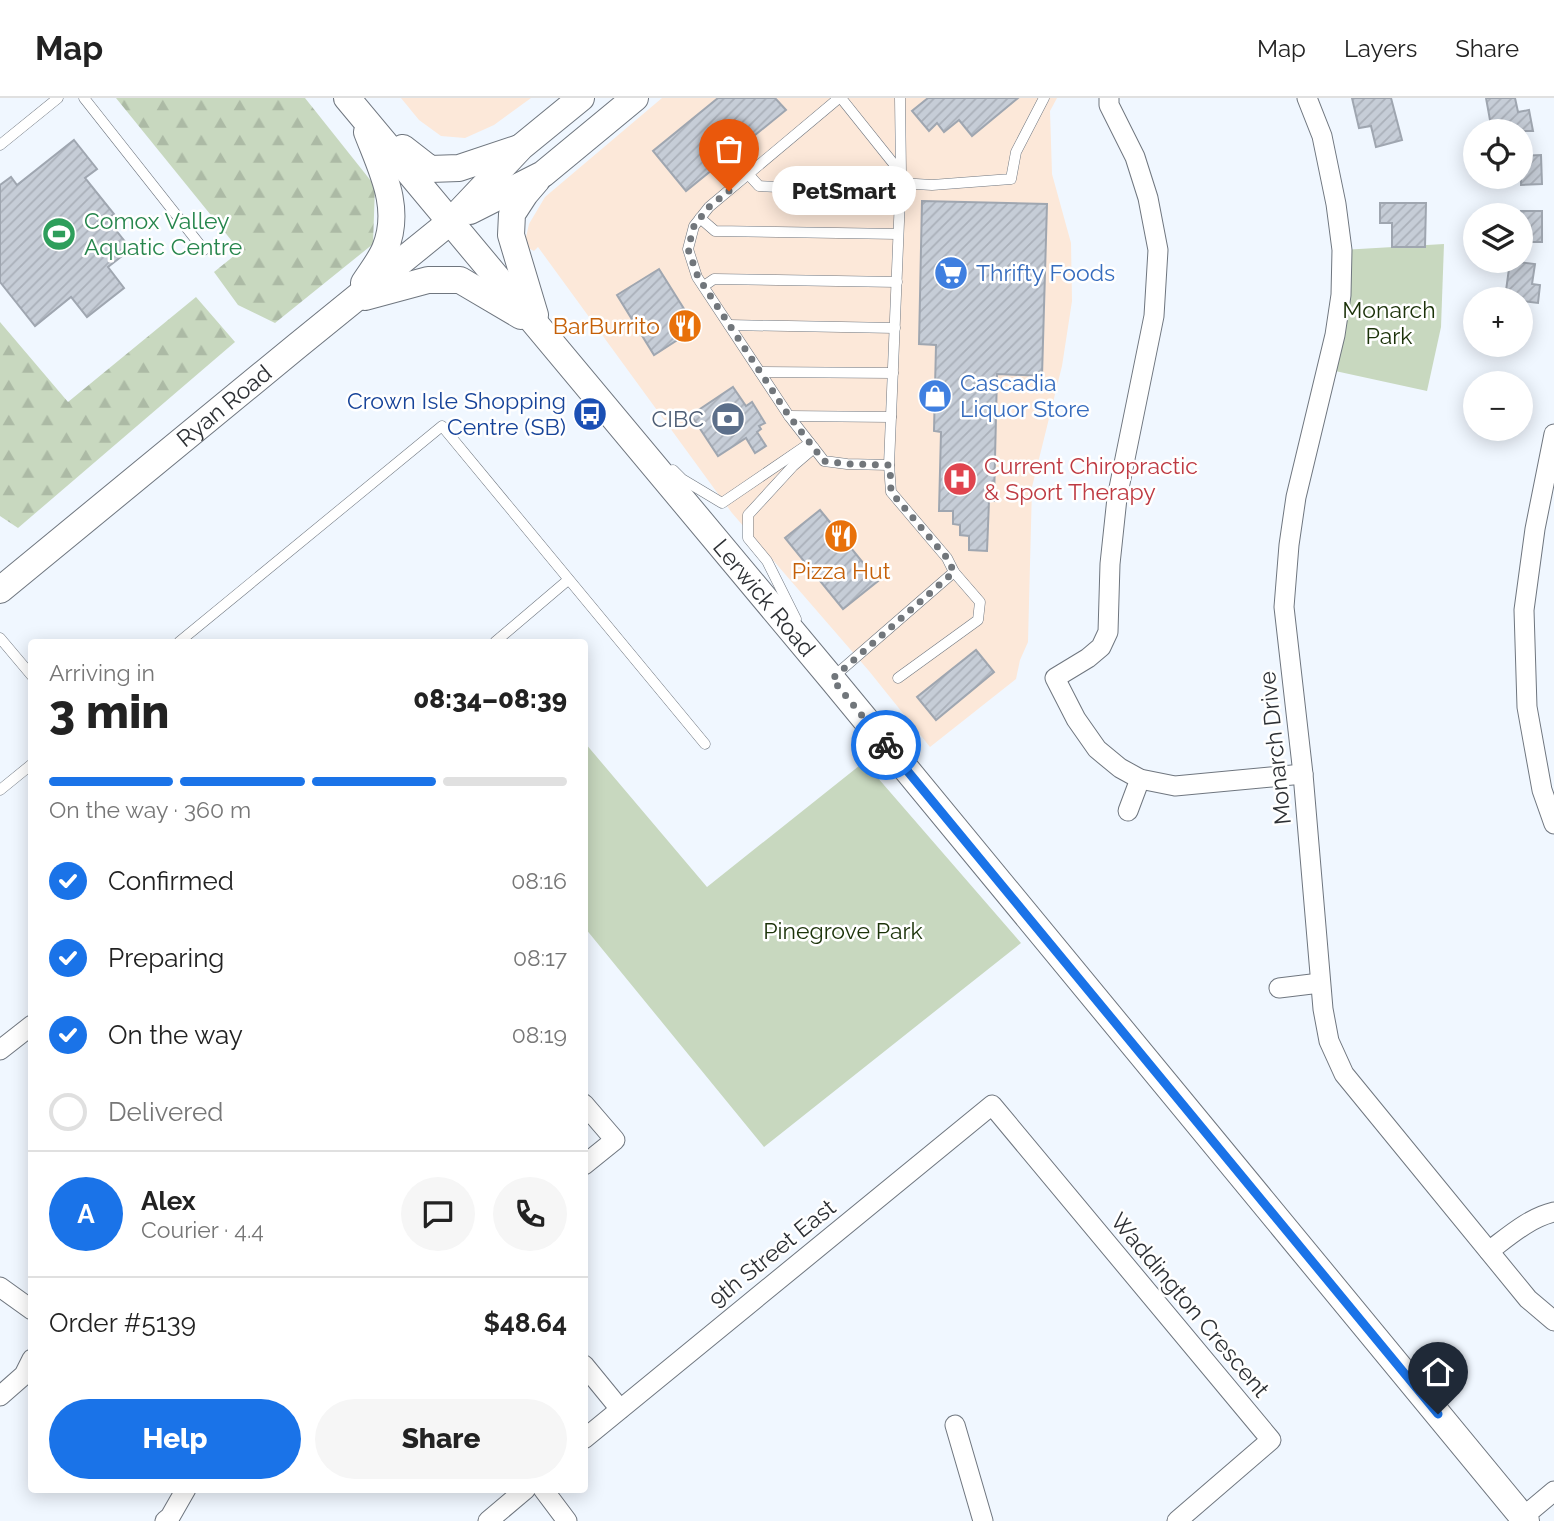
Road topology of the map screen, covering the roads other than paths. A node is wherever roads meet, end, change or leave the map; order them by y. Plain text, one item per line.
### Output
1 (58, 98) edge
2 (84, 98) edge
3 (582, 98) edge
4 (635, 98) edge
5 (840, 98) edge
6 (900, 98) edge
7 (1044, 98) edge
8 (1109, 98) edge
9 (1307, 98) edge
10 (354, 106) edge
11 (0, 145) edge
12 (522, 147) junction
13 (543, 174) junction
14 (748, 174) junction
15 (900, 183) junction
16 (700, 218) junction
17 (451, 221) junction
18 (898, 234) junction
19 (204, 250) dead end
20 (897, 282) junction
21 (704, 286) junction
22 (354, 299) junction
23 (729, 325) junction
24 (538, 326) junction
25 (895, 328) junction
26 (760, 372) junction
27 (893, 373) junction
28 (604, 404) junction
29 (789, 416) junction
30 (891, 417) junction
31 (1554, 434) edge
32 (812, 445) junction
33 (890, 465) junction
34 (954, 572) junction
35 (568, 580) junction
36 (0, 590) edge
37 (0, 638) edge
38 (184, 639) edge
39 (499, 639) edge
40 (815, 658) junction
41 (28, 671) edge
42 (898, 678) dead end
43 (832, 679) junction
44 (705, 744) dead end
45 (28, 767) edge
46 (1304, 774) junction
47 (1140, 779) junction
48 (0, 790) edge
49 (1128, 811) dead end
50 (1554, 824) edge
51 (1320, 983) junction
52 (1279, 989) dead end
53 (28, 1028) edge
54 (0, 1050) edge
55 (992, 1105) joint
56 (588, 1109) edge
57 (588, 1162) edge
58 (1554, 1212) edge
59 (1489, 1251) junction
60 (0, 1287) edge
61 (28, 1307) edge
62 (1554, 1321) edge
63 (28, 1368) edge
64 (588, 1369) edge
65 (0, 1396) edge
66 (620, 1409) junction
67 (955, 1425) dead end
68 (588, 1436) edge
69 (1554, 1491) edge
70 (184, 1493) edge
71 (521, 1493) edge
72 (546, 1493) edge
73 (1524, 1519) edge
74 (165, 1521) edge
75 (488, 1521) edge
76 (567, 1521) edge
77 (983, 1521) edge
78 (1177, 1521) edge

1 - 11 lane
2 - 19 lane
3 - 12 main road, Ryan Road
4 - 13 main road, Ryan Road
5 - 14 lane
5 - 15 lane
6 - 15 lane
7 - 15 lane
8 - 47 street
9 - 46 street, Monarch Drive
10 - 12 main road
10 - 17 main road, Lerwick Road
10 - 22 main road
12 - 17 main road, Ryan Road
13 - 17 main road, Ryan Road
13 - 24 main road
14 - 15 lane
14 - 16 lane
15 - 18 lane
16 - 18 lane
16 - 21 lane
17 - 22 main road, Ryan Road
17 - 24 main road, Lerwick Road
18 - 20 lane
20 - 21 lane
20 - 25 lane
21 - 23 lane
22 - 24 main road
22 - 36 main road, Ryan Road
23 - 25 lane
23 - 26 lane
24 - 28 main road, Lerwick Road
25 - 27 lane
26 - 27 lane
26 - 29 lane
27 - 30 lane
28 - 32 lane
28 - 40 main road, Lerwick Road
29 - 30 lane
29 - 32 lane
30 - 33 lane
31 - 50 street
32 - 33 lane
32 - 40 lane
33 - 34 lane
34 - 42 lane
34 - 43 lane
35 - 38 lane
35 - 39 lane
35 - 44 lane
37 - 41 lane
40 - 43 main road, Lerwick Road
43 - 73 main road, Lerwick Road
45 - 48 lane
46 - 47 street
46 - 51 street, Monarch Drive
47 - 49 street
51 - 52 street
51 - 59 street, Monarch Drive
53 - 54 street
55 - 66 street, 9th Street East
55 - 78 street, Waddington Crescent
56 - 57 street
58 - 59 street
59 - 62 street, Monarch Drive
60 - 61 street
63 - 65 street
64 - 66 street
66 - 68 street, 9th Street East
67 - 77 street
69 - 73 street
70 - 74 street
71 - 75 street
72 - 76 street

